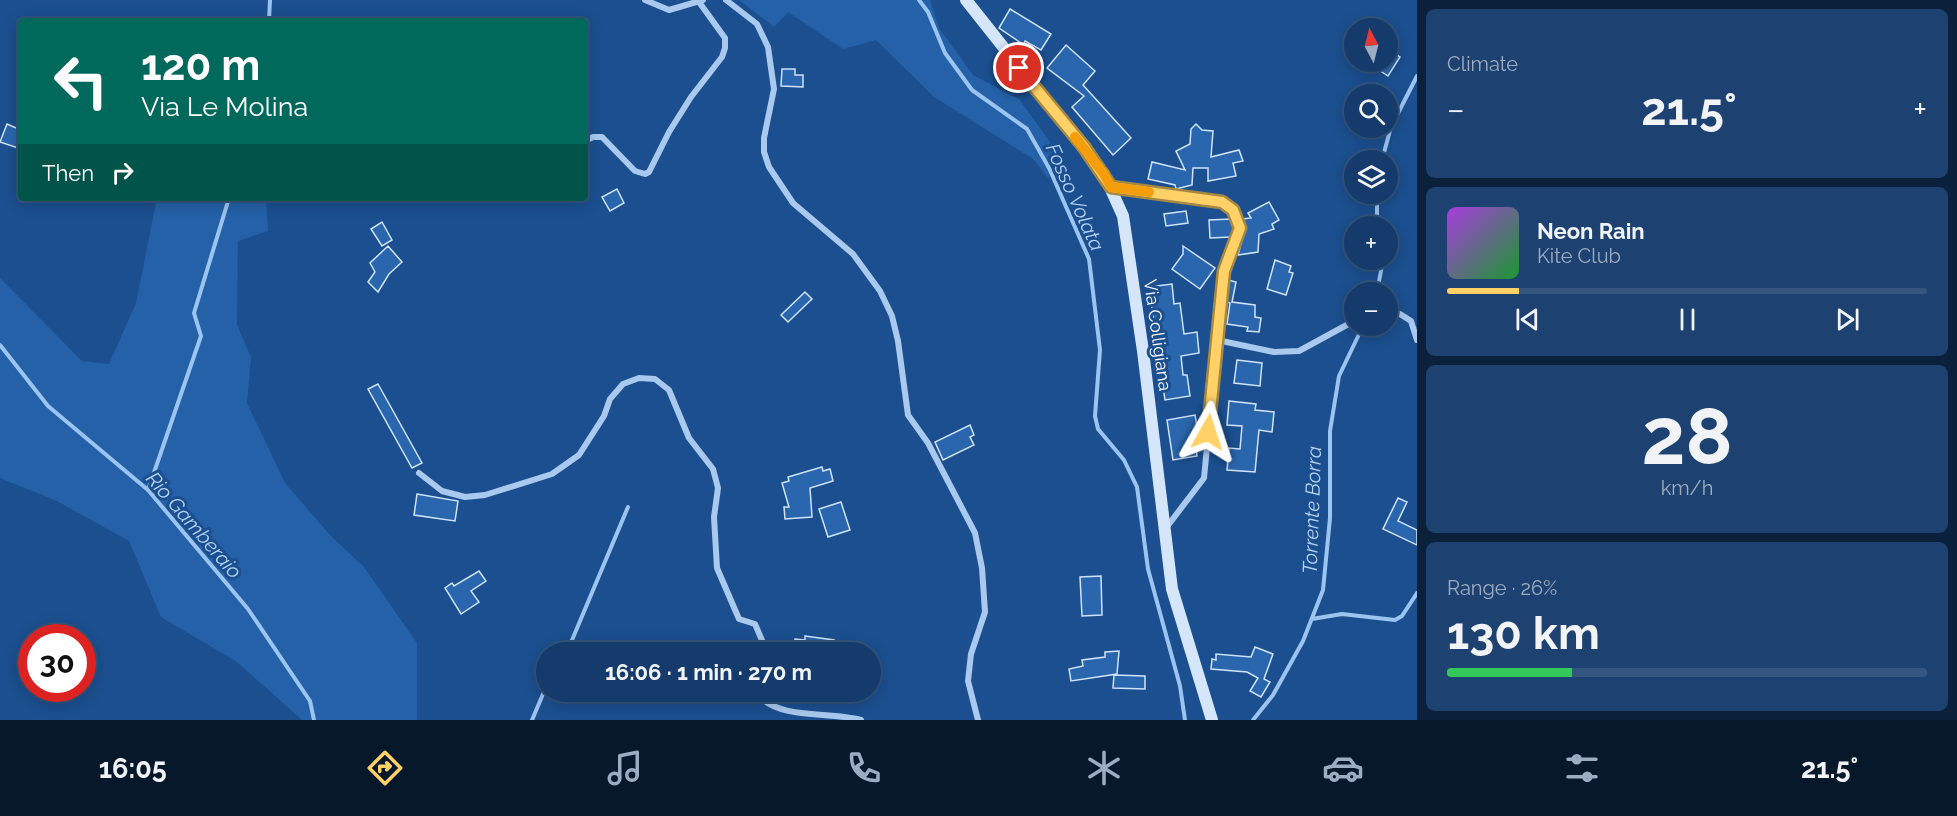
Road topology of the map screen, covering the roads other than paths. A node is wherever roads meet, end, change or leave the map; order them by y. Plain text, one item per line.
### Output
1 (645, 0) edge
2 (726, 0) edge
3 (966, 0) edge
4 (701, 1) edge
5 (588, 140) edge
6 (1111, 187) junction
7 (1398, 315) edge
8 (1344, 326) edge
9 (1417, 339) edge
10 (1217, 340) junction
11 (419, 473) dead end
12 (1164, 531) junction
13 (763, 642) edge
14 (764, 702) edge
15 (861, 720) edge
16 (978, 720) edge
17 (1212, 720) edge

1 - 4 street
2 - 16 street
3 - 6 street, Via Colligiana
4 - 5 street
6 - 10 street
6 - 12 street, Via Colligiana
7 - 9 street
8 - 10 street
10 - 12 street
11 - 13 street
12 - 17 street, Via Colligiana
14 - 15 street

